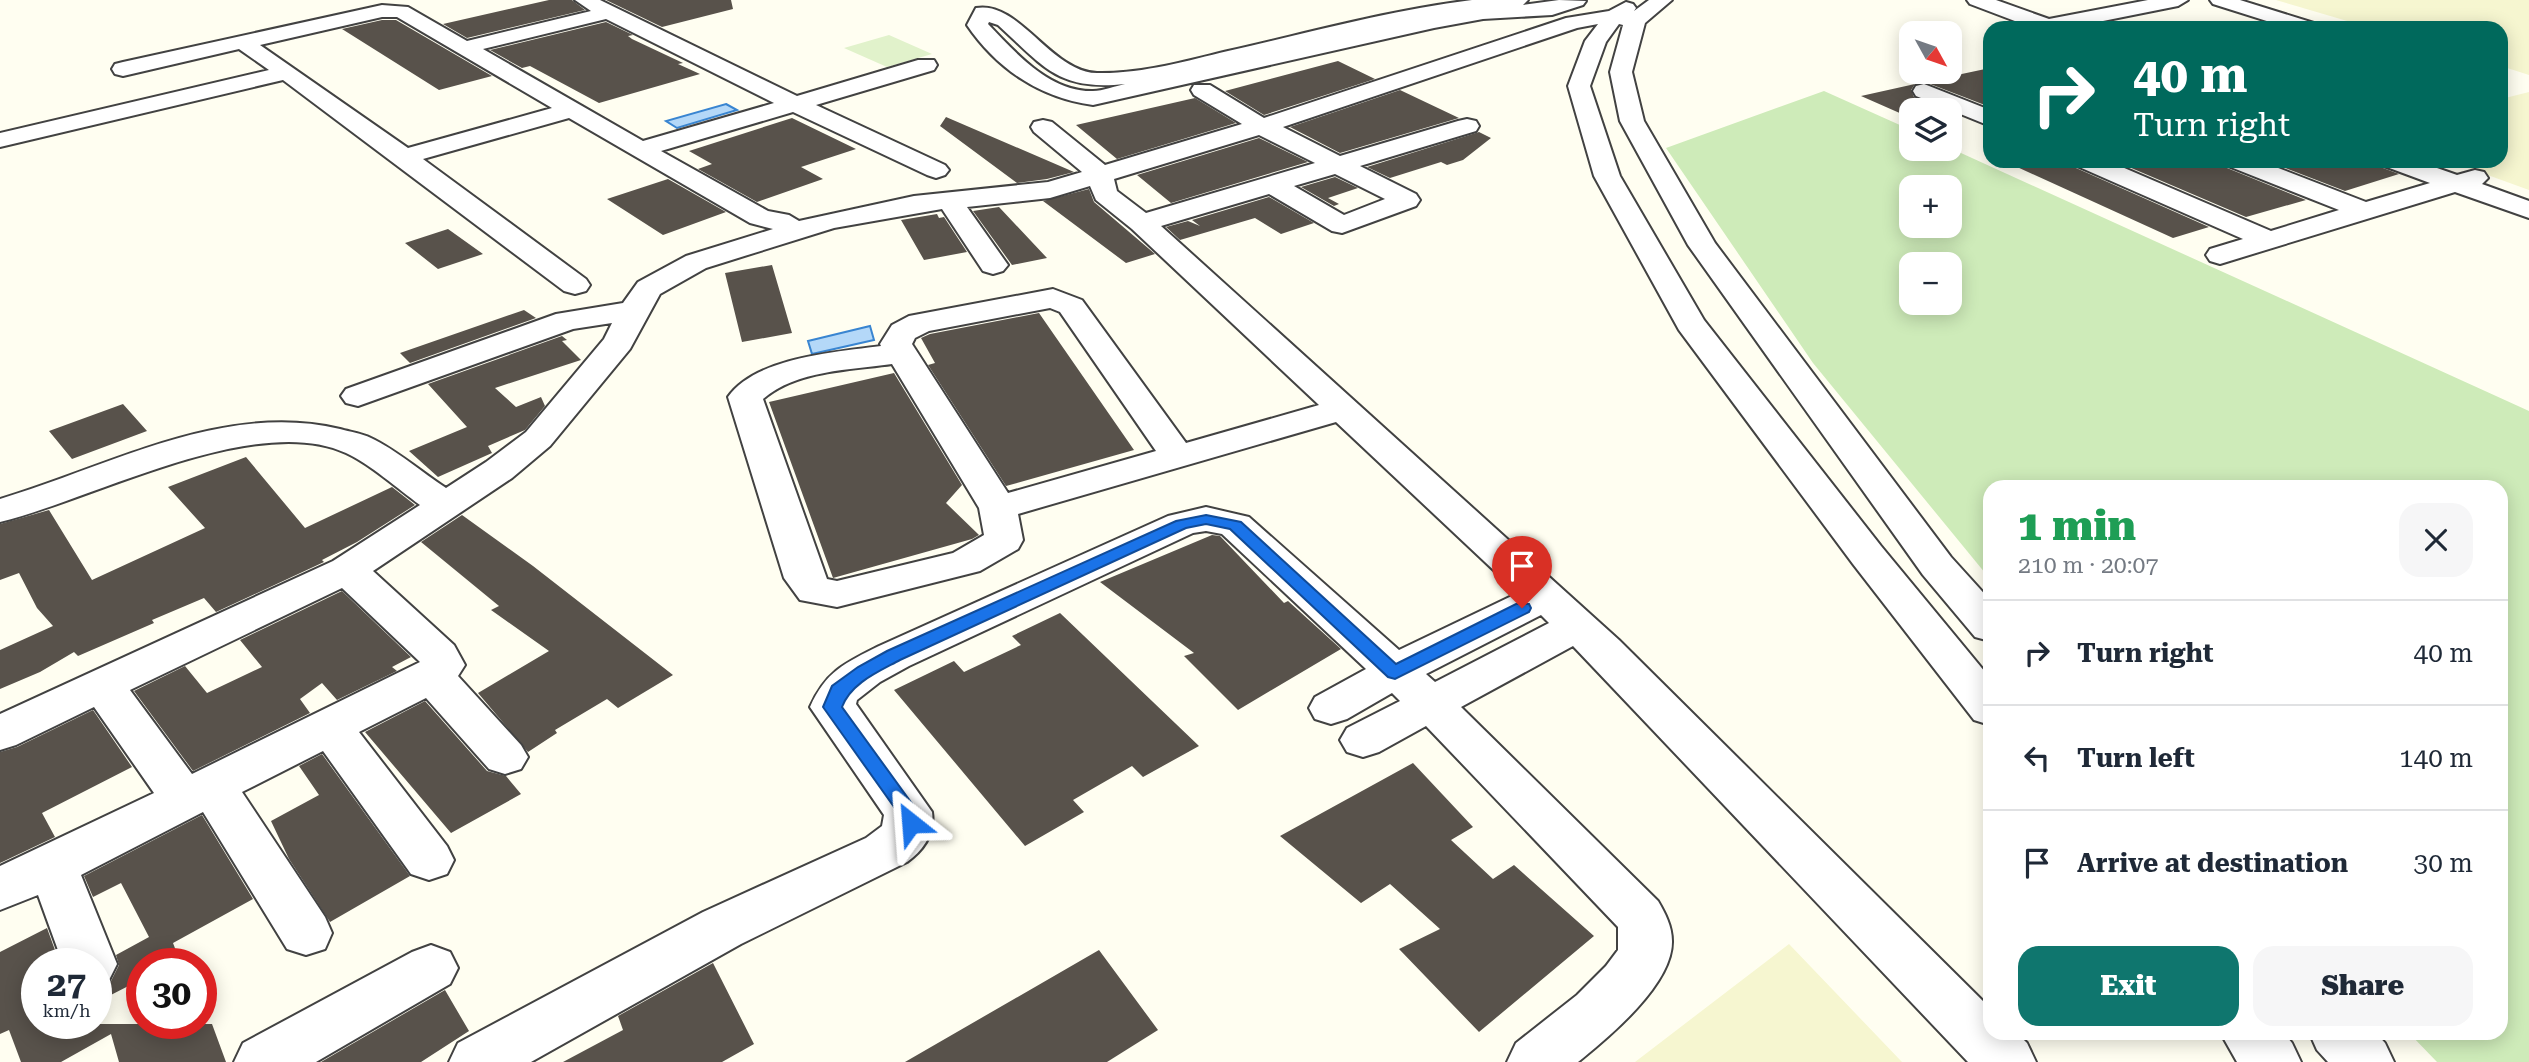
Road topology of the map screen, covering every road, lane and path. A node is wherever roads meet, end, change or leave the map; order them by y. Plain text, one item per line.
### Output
1 (585, 0) edge
2 (1518, 0) edge
3 (1578, 0) edge
4 (1661, 0) edge
5 (1952, 0) edge
6 (1977, 0) edge
7 (2178, 0) edge
8 (2220, 0) edge
9 (1544, 4) edge
10 (976, 6) edge
11 (2127, 10) junction
12 (1629, 12) edge
13 (606, 13) junction
14 (2008, 21) edge
15 (2031, 21) edge
16 (2075, 21) edge
17 (2160, 21) edge
18 (2288, 21) edge
19 (1573, 22) junction
20 (244, 43) junction
21 (463, 48) junction
22 (1340, 53) dead end
23 (926, 65) dead end
24 (123, 69) dead end
25 (286, 73) junction
26 (1202, 90) junction
27 (1924, 91) dead end
28 (797, 103) junction
29 (573, 110) junction
30 (1077, 112) junction
31 (1983, 116) edge
32 (1261, 126) junction
33 (1467, 126) dead end
34 (0, 140) edge
35 (643, 149) junction
36 (404, 157) junction
37 (1336, 164) junction
38 (2102, 168) edge
39 (2255, 168) edge
40 (2419, 168) edge
41 (2441, 168) edge
42 (1099, 173) junction
43 (2466, 181) junction
44 (1271, 184) junction
45 (943, 185) junction
46 (2529, 198) edge
47 (2362, 210) junction
48 (2529, 210) edge
49 (1142, 223) junction
50 (778, 227) junction
51 (2267, 239) junction
52 (2220, 255) dead end
53 (993, 265) dead end
54 (575, 285) dead end
55 (633, 311) junction
56 (902, 353) junction
57 (358, 396) dead end
58 (1343, 409) junction
59 (1178, 457) junction
60 (444, 504) junction
61 (999, 508) junction
62 (0, 512) edge
63 (347, 570) junction
64 (1546, 596) junction
65 (1983, 620) edge
66 (1578, 625) junction
67 (1395, 673) junction
68 (432, 676) junction
69 (103, 686) junction
70 (1983, 700) edge
71 (1430, 703) junction
72 (1331, 708) dead end
73 (330, 727) junction
74 (0, 733) edge
75 (1363, 740) dead end
76 (505, 757) dead end
77 (198, 792) junction
78 (429, 860) dead end
79 (52, 866) junction
80 (0, 889) edge
81 (306, 933) dead end
82 (84, 948) edge
83 (431, 968) dead end
84 (1983, 1038) edge
85 (1985, 1040) edge
86 (2254, 1040) edge
87 (2344, 1040) edge
88 (263, 1062) edge
89 (478, 1062) edge
90 (1536, 1062) edge
91 (2007, 1062) edge
92 (2272, 1062) edge
93 (2365, 1062) edge

1 - 13 street
2 - 10 street
3 - 9 street
4 - 12 street
5 - 14 street
6 - 15 street
7 - 11 street
8 - 18 street
9 - 19 street
9 - 30 street
10 - 30 street
11 - 16 street
11 - 17 street
12 - 19 street
12 - 65 street
12 - 70 street
13 - 21 street
13 - 28 street
19 - 32 street
20 - 21 street
20 - 24 street
20 - 25 street
21 - 29 street
22 - 26 street
23 - 28 street
25 - 34 street
25 - 36 street
26 - 30 street
26 - 32 street
27 - 31 street
28 - 35 street
28 - 45 street
29 - 35 street
29 - 36 street
30 - 42 street
32 - 37 street
32 - 42 street
33 - 37 street
35 - 50 street
36 - 54 street
37 - 44 street
37 - 44 street
38 - 51 street
39 - 47 street
40 - 43 street
41 - 43 street
42 - 45 street
42 - 49 street
43 - 46 street
43 - 47 street
43 - 48 street
44 - 49 street
45 - 50 street
45 - 53 street
47 - 51 street
49 - 58 street
50 - 55 street
51 - 52 street
55 - 57 street
55 - 60 street
56 - 59 street
56 - 61 street
56 - 61 street
58 - 59 street
58 - 64 street
59 - 61 street
60 - 62 street
60 - 63 street
63 - 68 street
63 - 69 street
64 - 66 street
64 - 67 street
66 - 71 street
66 - 84 street
67 - 71 street
67 - 72 street
67 - 89 street
68 - 73 street
68 - 76 street
69 - 74 street
69 - 77 street
71 - 75 street
71 - 90 street
73 - 77 street
73 - 78 street
77 - 79 street
77 - 81 street
79 - 80 street
79 - 82 street
83 - 88 street
85 - 91 street
86 - 92 street
87 - 93 street

